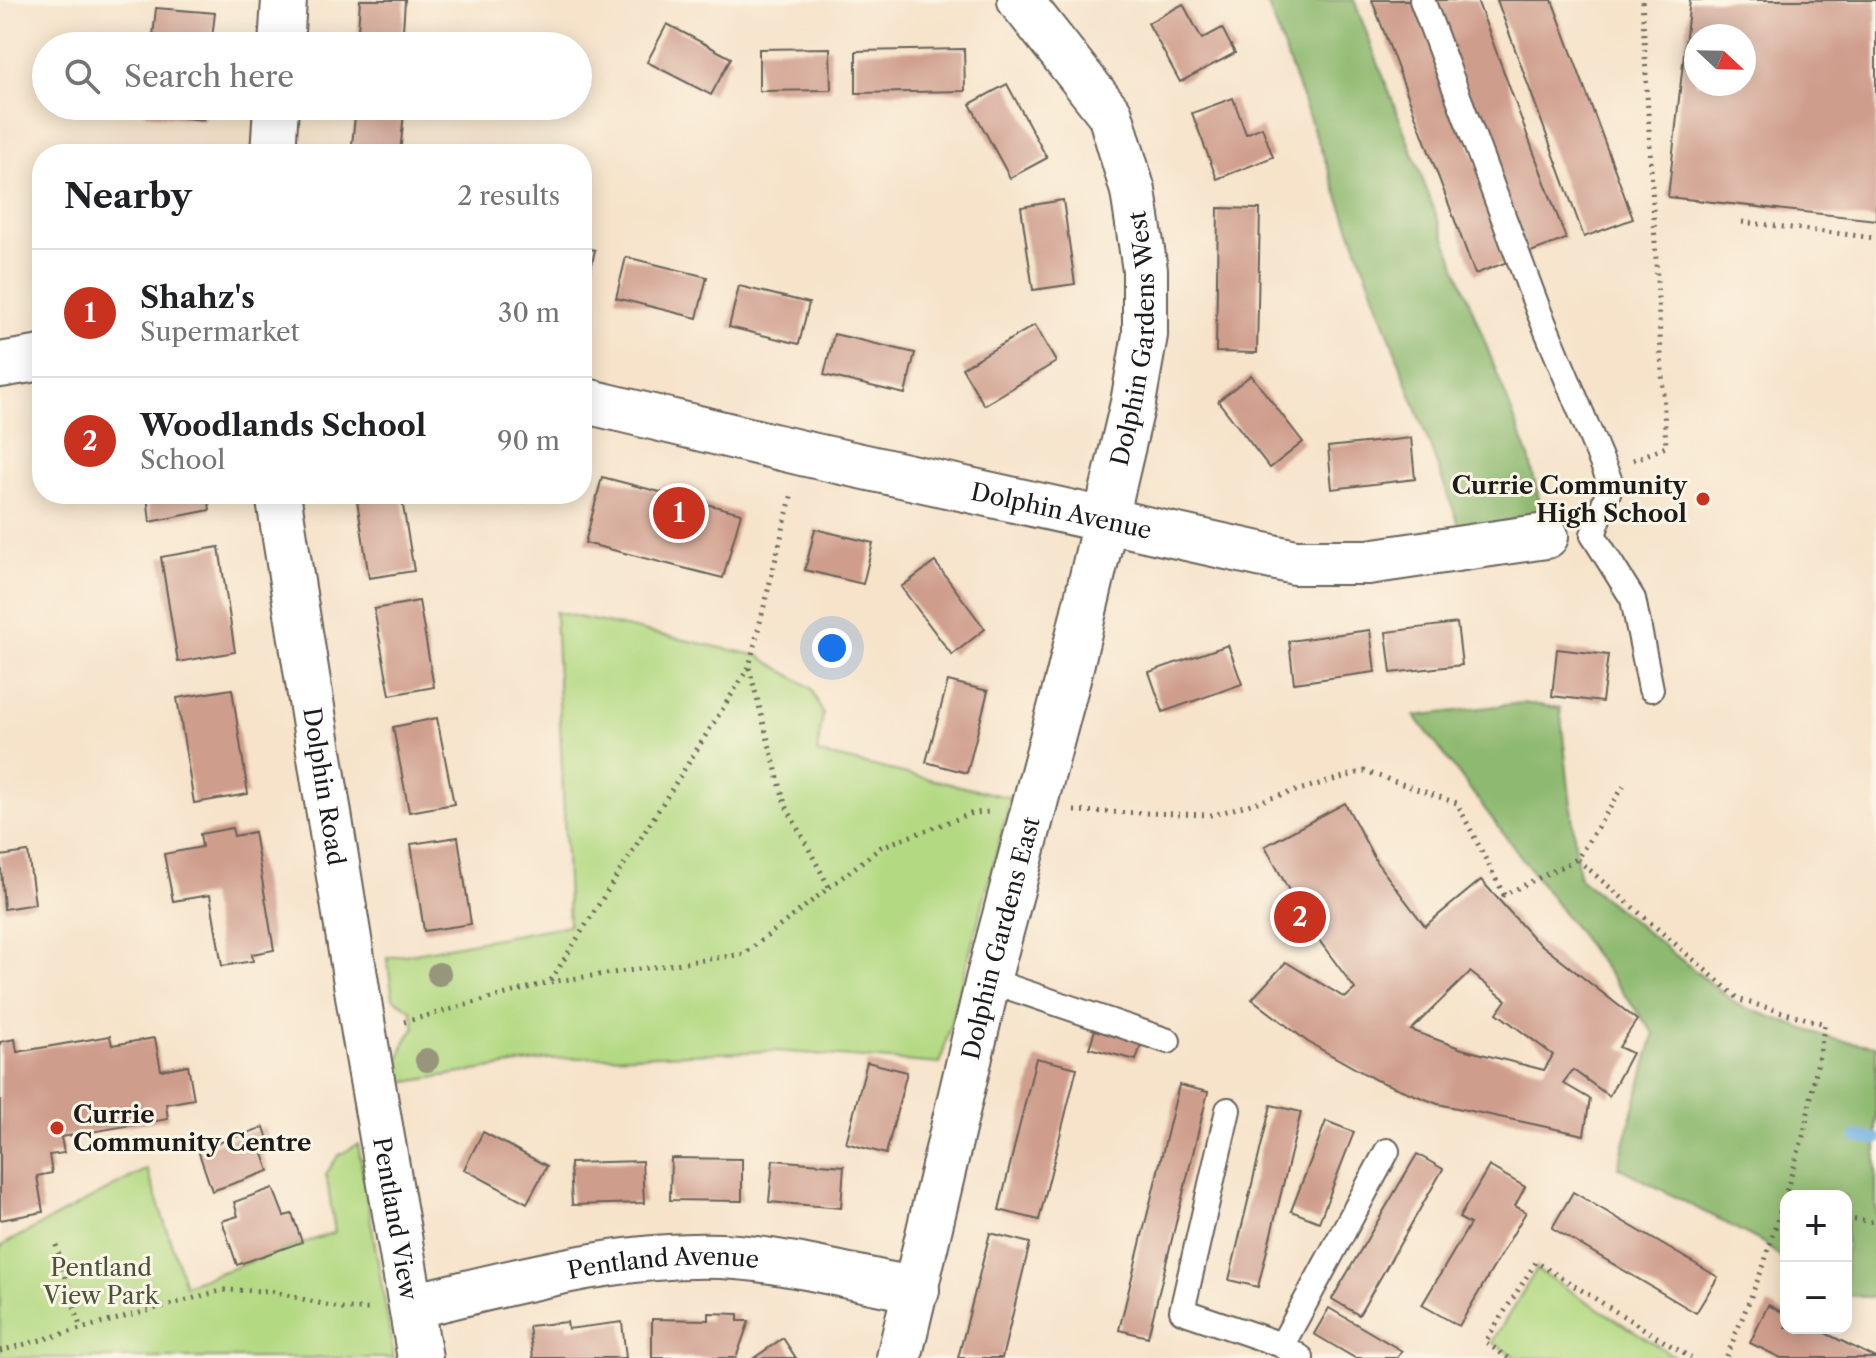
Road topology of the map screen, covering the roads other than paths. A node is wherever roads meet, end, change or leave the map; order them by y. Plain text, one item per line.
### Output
1 (284, 0) edge
2 (1020, 0) edge
3 (1422, 0) edge
4 (282, 32) edge
5 (275, 120) edge
6 (274, 144) edge
7 (32, 360) edge
8 (0, 365) edge
9 (592, 402) edge
10 (280, 504) edge
11 (1105, 518) junction
12 (1593, 535) junction
13 (1546, 536) joint
14 (1651, 689) dead end
15 (988, 980) junction
16 (1168, 1041) dead end
17 (372, 1080) joint
18 (1228, 1110) dead end
19 (1387, 1151) dead end
20 (917, 1290) junction
21 (396, 1308) junction
22 (1292, 1352) edge
23 (420, 1358) edge
24 (899, 1358) edge

1 - 4 street
2 - 11 street, Dolphin Gardens West
3 - 12 lane
5 - 6 street
7 - 8 street
9 - 11 street, Dolphin Avenue
10 - 17 street, Dolphin Road
11 - 13 street, Dolphin Avenue
11 - 15 street, Dolphin Gardens East
12 - 13 lane
12 - 14 lane
15 - 16 lane
15 - 20 street, Dolphin Gardens East
17 - 21 street, Pentland View
18 - 22 lane
19 - 22 lane
20 - 21 street, Pentland Avenue
20 - 24 street, Dolphin Gardens East
21 - 23 street, Pentland View

